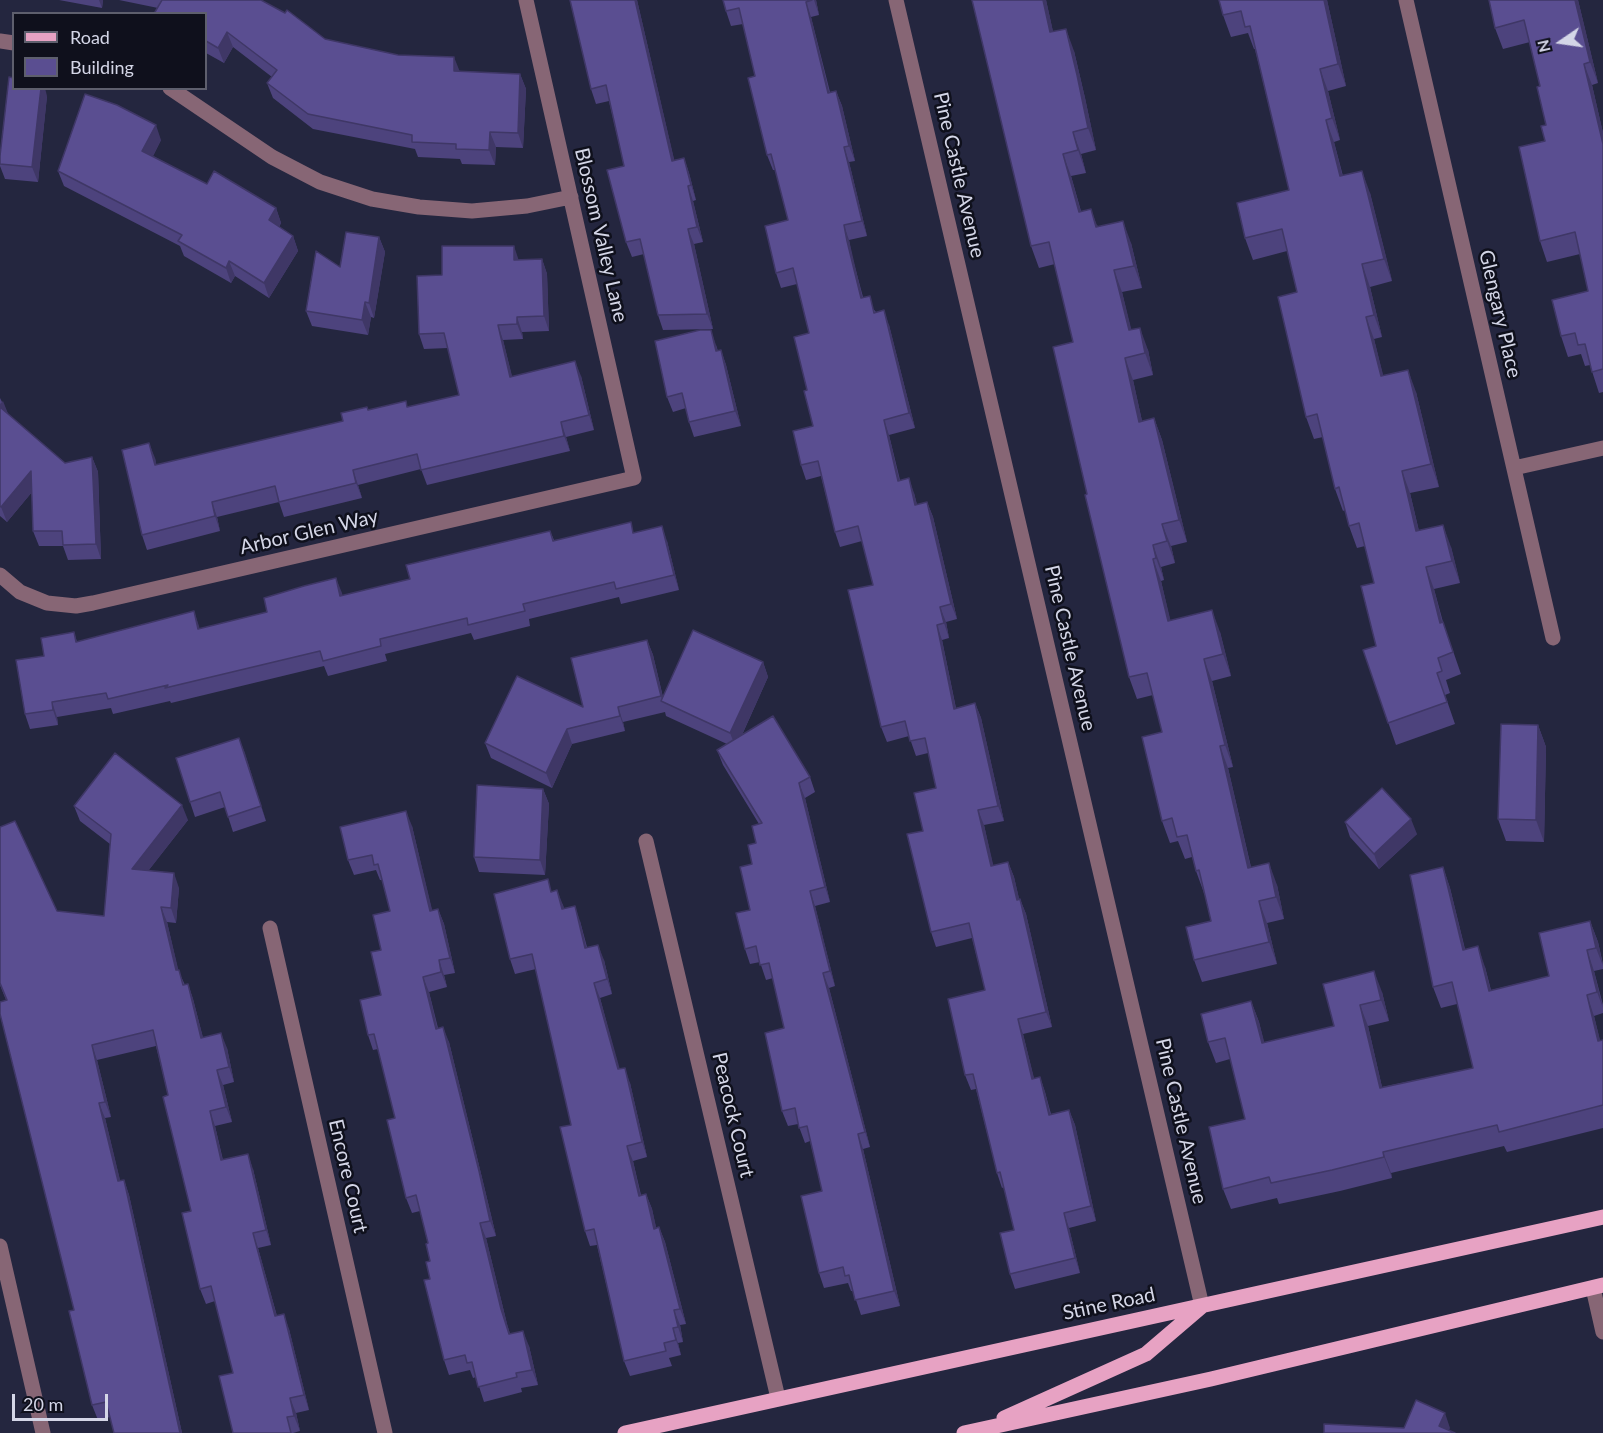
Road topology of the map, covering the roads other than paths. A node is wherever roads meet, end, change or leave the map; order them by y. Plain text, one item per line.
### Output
1 (526, 0) edge
2 (896, 0) edge
3 (1406, 0) edge
4 (173, 90) edge
5 (571, 197) junction
6 (1603, 448) edge
7 (1514, 468) junction
8 (634, 478) joint
9 (0, 575) edge
10 (1553, 638) dead end
11 (646, 841) dead end
12 (270, 928) dead end
13 (1603, 1217) edge
14 (0, 1246) edge
15 (1603, 1270) edge
16 (1598, 1286) edge
17 (1202, 1306) junction
18 (1603, 1332) edge
19 (778, 1398) junction
20 (970, 1432) edge
21 (43, 1433) edge
22 (385, 1433) edge
23 (625, 1433) edge

1 - 5 street, Blossom Valley Lane
2 - 17 street, Pine Castle Avenue
3 - 7 street, Glengary Place
4 - 5 street
5 - 8 street, Blossom Valley Lane
6 - 7 street
7 - 10 street, Glengary Place
8 - 9 street, Arbor Glen Way
11 - 19 street, Peacock Court
12 - 22 street, Encore Court
13 - 17 main road, Stine Road
14 - 21 street
15 - 16 main road
16 - 18 street
16 - 20 main road
17 - 19 main road, Stine Road
17 - 20 main road
19 - 23 main road, Stine Road

